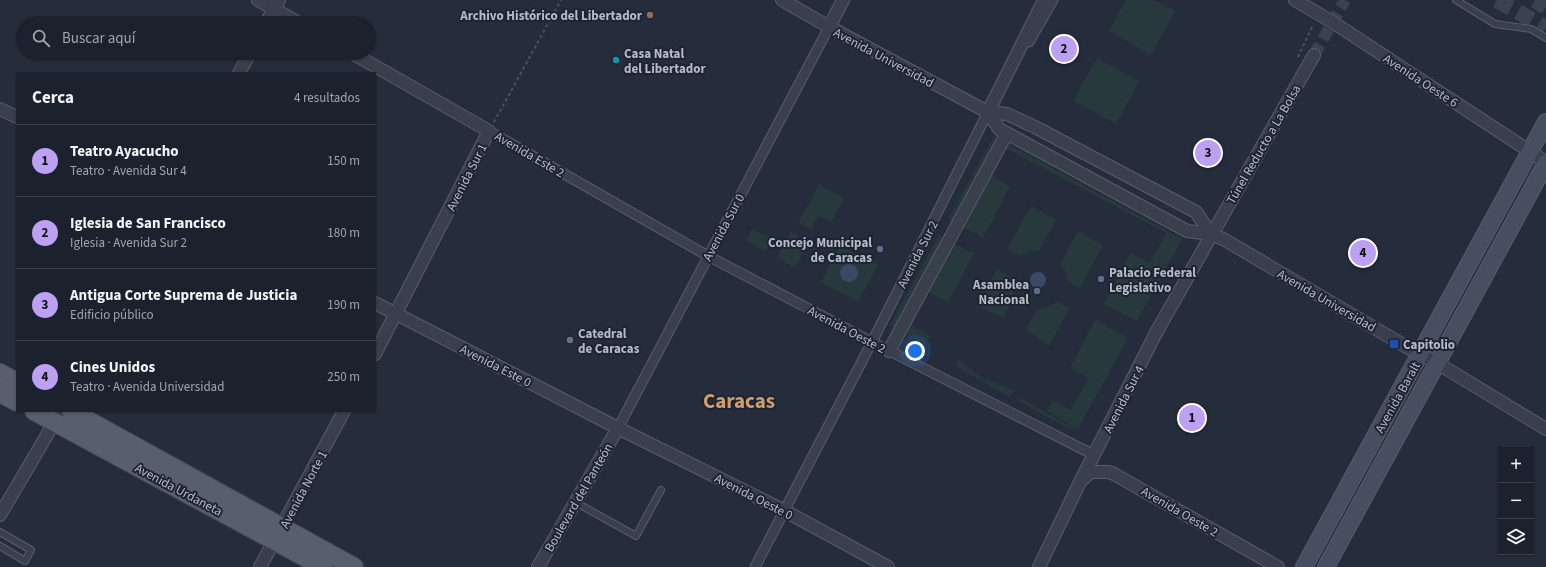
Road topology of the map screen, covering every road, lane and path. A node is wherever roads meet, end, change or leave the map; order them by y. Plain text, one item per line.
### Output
1 (258, 0) edge
2 (561, 0) edge
3 (782, 0) edge
4 (844, 0) edge
5 (1044, 0) edge
6 (1053, 0) edge
7 (1295, 0) edge
8 (1456, 0) edge
9 (276, 4) edge
10 (270, 16) edge
11 (291, 16) edge
12 (829, 27) junction
13 (1546, 38) edge
14 (1314, 55) tunnel mouth
15 (246, 60) edge
16 (364, 60) edge
17 (240, 72) edge
18 (0, 109) edge
19 (988, 112) junction
20 (16, 117) edge
21 (1546, 122) edge
22 (489, 131) junction
23 (1007, 134) junction
24 (1530, 153) junction
25 (1546, 162) edge
26 (1211, 234) junction
27 (708, 256) junction
28 (376, 304) edge
29 (396, 314) junction
30 (872, 342) junction
31 (889, 351) junction
32 (376, 352) edge
33 (1420, 354) junction
34 (1437, 363) junction
35 (0, 373) edge
36 (16, 381) edge
37 (0, 393) edge
38 (16, 401) edge
39 (38, 412) edge
40 (73, 412) edge
41 (343, 412) edge
42 (57, 417) edge
43 (618, 428) junction
44 (1546, 429) edge
45 (1094, 455) junction
46 (1080, 482) junction
47 (661, 490) dead end
48 (778, 500) dead end
49 (575, 502) junction
50 (785, 511) junction
51 (0, 515) edge
52 (0, 532) edge
53 (279, 534) junction
54 (0, 546) edge
55 (260, 567) edge
56 (323, 567) edge
57 (354, 567) edge
58 (538, 567) edge
59 (755, 567) edge
60 (888, 567) edge
61 (1040, 567) edge
62 (1278, 567) edge
63 (1304, 567) edge
64 (1326, 567) edge

1 - 9 street
2 - 22 path, Avenida Sur 1
3 - 12 street, Avenida Universidad
4 - 12 street
5 - 19 street
6 - 19 street, Avenida Sur 2
7 - 24 street, Avenida Oeste 6
8 - 13 lane
9 - 10 street
9 - 11 street
12 - 19 street, Avenida Universidad
12 - 27 street, Avenida Sur 0
14 - 26 street, Túnel Reducto a La Bolsa
15 - 17 street
16 - 22 street, Avenida Este 2
18 - 20 street
19 - 23 street, Avenida Universidad
19 - 26 street, Avenida Universidad
19 - 30 street, Avenida Sur 2
21 - 24 main road, Avenida Baralt
22 - 27 street, Avenida Este 2
22 - 29 street, Avenida Sur 1
23 - 26 street, Avenida Universidad
23 - 31 street
24 - 25 street, Avenida Oeste 6
24 - 33 main road, Avenida Baralt
25 - 34 main road, Avenida Baralt
26 - 33 street, Avenida Universidad
26 - 45 street, Avenida Sur 4
27 - 30 street, Avenida Oeste 2
27 - 43 street, Avenida Sur 0
28 - 29 street, Avenida Este 0
29 - 32 street
29 - 43 street, Avenida Este 0
30 - 31 street, Avenida Oeste 2
30 - 50 street, Avenida Sur 2
31 - 45 street, Avenida Oeste 2
33 - 34 street, Avenida Universidad
33 - 63 main road, Avenida Baralt
34 - 44 street, Avenida Universidad
34 - 64 main road, Avenida Baralt
35 - 36 main road
37 - 38 main road
39 - 42 main road, Avenida Urdaneta
40 - 53 main road, Avenida Urdaneta
41 - 53 street, Avenida Norte 1
42 - 51 street
42 - 53 main road, Avenida Urdaneta
43 - 49 street, Boulevard del Panteón
43 - 50 street, Avenida Oeste 0
45 - 46 street, Avenida Sur 4
46 - 61 street, Avenida Sur 4
46 - 62 street, Avenida Oeste 2
47 - 49 lane
48 - 50 street
49 - 58 street, Boulevard del Panteón
50 - 59 street, Avenida Sur 2
50 - 60 street, Avenida Oeste 0
52 - 54 lane
53 - 55 street, Avenida Norte 1
53 - 56 main road, Avenida Urdaneta
53 - 57 main road, Avenida Urdaneta

